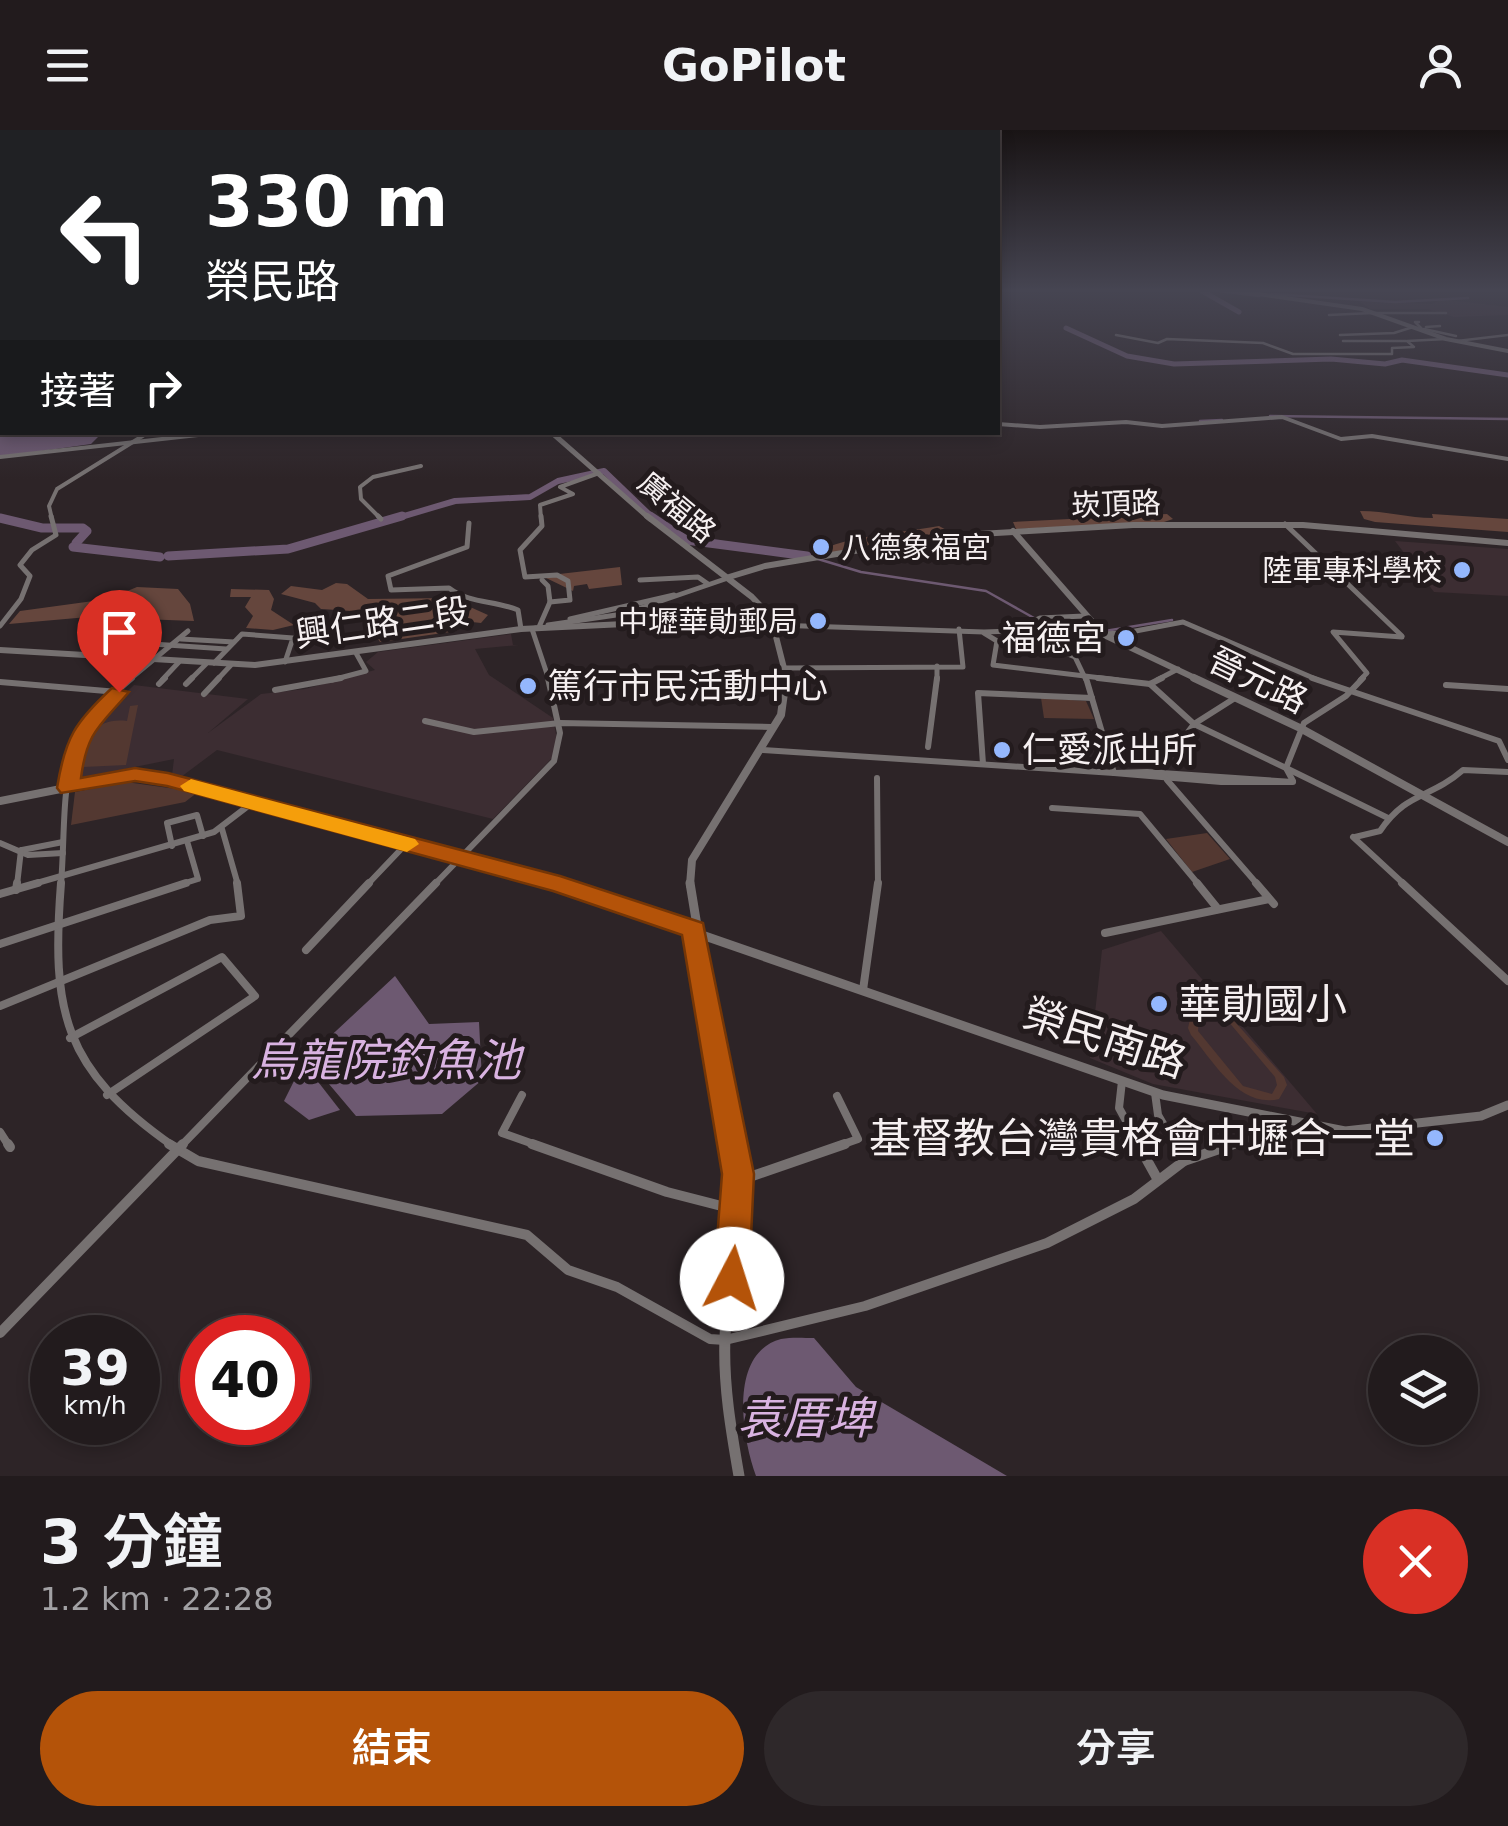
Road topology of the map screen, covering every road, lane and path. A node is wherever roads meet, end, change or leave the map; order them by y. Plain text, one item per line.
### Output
1 (1289, 353) edge
2 (1392, 353) edge
3 (1000, 424) edge
4 (145, 435) edge
5 (198, 435) edge
6 (555, 435) edge
7 (136, 442) junction
8 (0, 457) edge
9 (1508, 459) edge
10 (420, 466) dead end
11 (600, 473) junction
12 (380, 520) dead end
13 (469, 523) dead end
14 (1285, 524) junction
15 (1012, 531) junction
16 (944, 536) junction
17 (1508, 543) edge
18 (957, 556) dead end
19 (729, 578) junction
20 (542, 580) dead end
21 (640, 580) dead end
22 (708, 585) junction
23 (550, 602) junction
24 (1084, 616) junction
25 (1032, 620) junction
26 (772, 621) junction
27 (1183, 622) joint
28 (0, 626) edge
29 (536, 628) junction
30 (521, 629) junction
31 (959, 630) junction
32 (1012, 631) junction
33 (188, 632) dead end
34 (984, 632) junction
35 (1104, 635) junction
36 (180, 639) junction
37 (234, 642) junction
38 (138, 643) dead end
39 (173, 645) junction
40 (227, 649) junction
41 (0, 650) edge
42 (356, 653) junction
43 (155, 661) junction
44 (179, 662) junction
45 (286, 662) junction
46 (209, 664) junction
47 (231, 666) junction
48 (937, 666) junction
49 (963, 667) joint
50 (784, 668) junction
51 (1178, 670) junction
52 (1085, 676) junction
53 (0, 682) edge
54 (159, 684) dead end
55 (186, 684) dead end
56 (1150, 684) junction
57 (1446, 685) dead end
58 (1508, 689) edge
59 (275, 690) dead end
60 (119, 692) junction
61 (1349, 692) junction
62 (204, 694) dead end
63 (1237, 697) junction
64 (1092, 698) junction
65 (424, 720) dead end
66 (560, 723) junction
67 (1194, 724) junction
68 (771, 727) junction
69 (1300, 728) junction
70 (928, 747) dead end
71 (764, 750) junction
72 (1173, 752) dead end
73 (1508, 760) edge
74 (984, 764) junction
75 (1286, 768) junction
76 (1508, 772) edge
77 (1114, 774) junction
78 (878, 778) dead end
79 (1167, 778) junction
80 (1294, 782) junction
81 (68, 788) junction
82 (1424, 795) junction
83 (0, 801) edge
84 (252, 803) junction
85 (1052, 808) dead end
86 (1388, 818) junction
87 (222, 829) junction
88 (203, 836) junction
89 (187, 841) junction
90 (63, 842) junction
91 (1508, 842) edge
92 (0, 843) edge
93 (406, 844) junction
94 (172, 846) junction
95 (21, 850) junction
96 (64, 853) junction
97 (459, 858) junction
98 (61, 876) junction
99 (16, 890) junction
100 (0, 894) edge
101 (1218, 909) junction
102 (56, 925) junction
103 (694, 930) junction
104 (1105, 933) dead end
105 (0, 944) edge
106 (306, 950) dead end
107 (1508, 982) edge
108 (56, 984) junction
109 (862, 990) junction
110 (0, 1006) edge
111 (70, 1038) junction
112 (1122, 1081) junction
113 (1155, 1093) junction
114 (107, 1095) junction
115 (522, 1096) dead end
116 (837, 1096) dead end
117 (1508, 1105) edge
118 (1321, 1130) junction
119 (0, 1132) edge
120 (10, 1147) dead end
121 (178, 1152) junction
122 (1184, 1161) junction
123 (1158, 1180) junction
124 (738, 1181) junction
125 (738, 1210) junction
126 (0, 1334) edge
127 (726, 1340) junction
128 (739, 1476) edge

1 - 2 street
3 - 9 street
4 - 7 street
5 - 7 street
6 - 11 street, 廣福路
7 - 8 street
7 - 28 street
10 - 12 street
11 - 19 street, 廣福路
11 - 23 street
13 - 30 street
14 - 15 street, 崁頂路
14 - 17 street, 崁頂路
14 - 61 street
15 - 16 street, 崁頂路
15 - 24 street, 晉元路
16 - 18 street
16 - 19 street, 崁頂路
19 - 22 street
19 - 26 street, 廣福路
20 - 23 street
21 - 22 street
22 - 29 street
23 - 29 street
24 - 25 street
24 - 35 street, 晉元路
25 - 32 street
25 - 35 street
26 - 29 street, 興仁路二段
26 - 31 street
26 - 50 street
27 - 35 street
27 - 61 street
29 - 30 street, 興仁路二段
29 - 66 street
30 - 42 street, 興仁路二段
31 - 34 street
31 - 49 street
32 - 34 street
32 - 52 street
33 - 36 street
34 - 52 street
35 - 51 street, 晉元路
36 - 37 street
36 - 39 street
37 - 40 street
37 - 45 street
38 - 39 street
39 - 40 street
39 - 43 street
40 - 46 street
41 - 43 street, 興仁路二段
42 - 45 street, 興仁路二段
42 - 59 street
43 - 44 street, 興仁路二段
43 - 60 street
44 - 46 street, 興仁路二段
44 - 54 street
45 - 47 street, 興仁路二段
46 - 47 street, 興仁路二段
46 - 55 street
47 - 62 street
48 - 49 street
48 - 50 street
48 - 70 street
50 - 68 street
51 - 56 street
51 - 63 street, 晉元路
52 - 56 street
52 - 64 street
53 - 60 street
56 - 67 street
57 - 58 street
60 - 81 street
61 - 69 street
61 - 73 street
63 - 67 street
63 - 69 street, 晉元路
64 - 74 street
64 - 77 street
65 - 66 street
66 - 68 street
66 - 97 street
67 - 72 street
67 - 75 street
68 - 71 street
69 - 75 street
69 - 82 street, 晉元路
71 - 74 street
71 - 103 street
74 - 77 street
75 - 80 street
75 - 86 street
76 - 82 street
77 - 79 street
77 - 80 street
78 - 109 street
79 - 80 street
79 - 101 street
81 - 83 street, 榮民南路
81 - 84 street, 榮民南路
81 - 90 street
82 - 86 street
82 - 91 street, 晉元路
84 - 87 street
84 - 93 street, 榮民南路
85 - 101 street
86 - 107 street
87 - 88 street
87 - 108 street
88 - 89 street
88 - 94 street
89 - 94 street
89 - 102 street
90 - 95 street
90 - 96 street
92 - 95 street
93 - 97 street, 榮民南路
93 - 106 street
94 - 98 street
95 - 96 street
95 - 99 street
96 - 98 street
97 - 103 street, 榮民南路
97 - 121 street
98 - 99 street
98 - 102 street
99 - 100 street
101 - 104 street
102 - 105 street
102 - 108 street
103 - 109 street, 榮民南路
103 - 124 street
108 - 110 street
108 - 111 street
109 - 112 street, 榮民南路
111 - 114 street
111 - 114 street
112 - 113 street, 榮民南路
112 - 123 street
113 - 118 street, 榮民南路
113 - 122 street
114 - 121 street
115 - 125 street
116 - 124 street
117 - 118 street, 榮民南路
118 - 122 street
119 - 120 street
121 - 126 street
121 - 127 street
122 - 123 street
123 - 127 street
124 - 125 street
125 - 127 street
127 - 128 street

